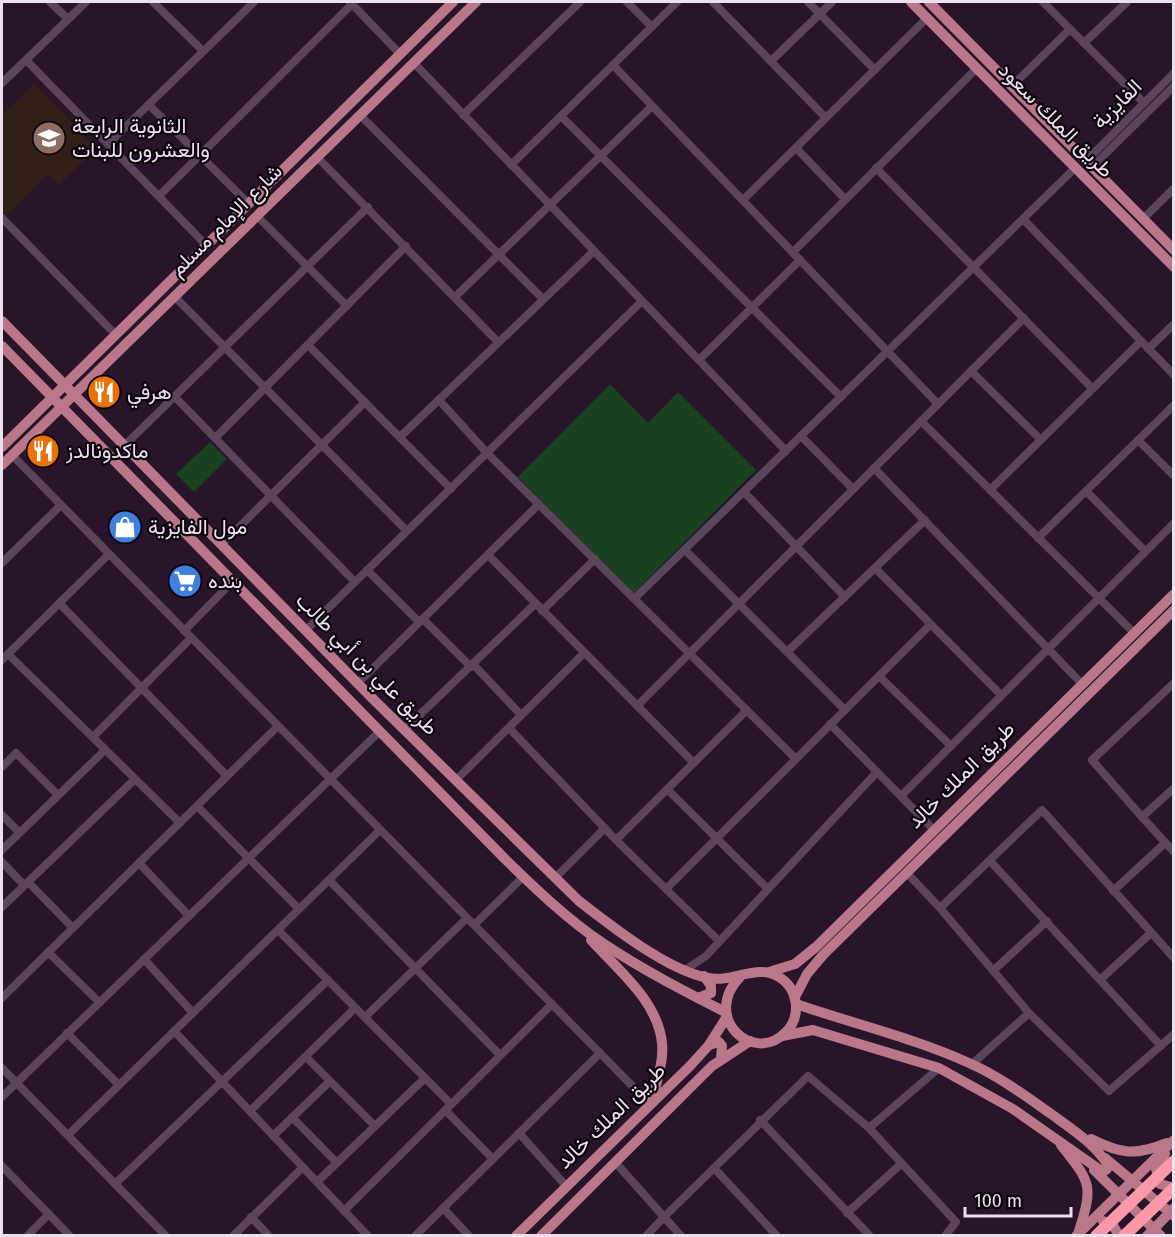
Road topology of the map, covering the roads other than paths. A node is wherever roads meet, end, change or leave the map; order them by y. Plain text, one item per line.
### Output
1 (50, 2) edge
2 (86, 2) edge
3 (153, 2) edge
4 (453, 2) edge
5 (476, 2) edge
6 (580, 2) edge
7 (627, 2) edge
8 (677, 2) edge
9 (713, 2) edge
10 (808, 2) edge
11 (832, 2) edge
12 (910, 2) edge
13 (930, 2) edge
14 (1043, 2) edge
15 (1127, 2) edge
16 (250, 3) edge
17 (351, 3) edge
18 (820, 13) junction
19 (927, 18) junction
20 (68, 19) junction
21 (651, 27) junction
22 (1070, 29) junction
23 (1084, 44) junction
24 (203, 51) junction
25 (400, 54) junction
26 (26, 60) junction
27 (771, 61) junction
28 (414, 63) junction
29 (613, 65) junction
30 (977, 68) junction
31 (875, 70) junction
32 (1173, 73) edge
33 (2, 83) edge
34 (1012, 86) junction
35 (1173, 86) edge
36 (1144, 103) junction
37 (149, 105) junction
38 (651, 107) junction
39 (360, 115) junction
40 (463, 115) junction
41 (561, 116) junction
42 (826, 118) junction
43 (108, 144) junction
44 (796, 148) junction
45 (200, 155) junction
46 (603, 155) junction
47 (317, 157) junction
48 (1089, 164) junction
49 (511, 165) junction
50 (876, 168) junction
51 (1075, 168) junction
52 (1173, 188) edge
53 (159, 196) junction
54 (845, 199) junction
55 (743, 200) junction
56 (249, 204) junction
57 (551, 205) junction
58 (368, 207) junction
59 (257, 216) junction
60 (2, 218) edge
61 (1023, 219) junction
62 (1143, 219) junction
63 (10, 226) junction
64 (2, 234) edge
65 (206, 245) junction
66 (406, 246) junction
67 (594, 250) junction
68 (1173, 250) edge
69 (793, 252) junction
70 (499, 255) junction
71 (800, 260) junction
72 (308, 267) junction
73 (1173, 267) edge
74 (974, 268) junction
75 (175, 297) junction
76 (455, 297) junction
77 (543, 299) junction
78 (642, 301) junction
79 (347, 306) junction
80 (752, 308) junction
81 (1023, 318) junction
82 (2, 321) edge
83 (1173, 324) edge
84 (116, 335) junction
85 (1141, 341) junction
86 (498, 342) junction
87 (309, 345) junction
88 (2, 346) edge
89 (224, 348) junction
90 (1149, 349) junction
91 (888, 351) junction
92 (699, 360) junction
93 (971, 371) junction
94 (1173, 375) edge
95 (65, 387) junction
96 (1092, 388) junction
97 (265, 389) junction
98 (74, 395) junction
99 (175, 397) junction
100 (841, 397) junction
101 (53, 398) junction
102 (439, 399) junction
103 (365, 402) junction
104 (938, 404) junction
105 (1173, 405) edge
106 (61, 407) junction
107 (921, 421) junction
108 (801, 436) junction
109 (400, 437) junction
110 (215, 438) junction
111 (1040, 440) junction
112 (1138, 440) junction
113 (321, 444) junction
114 (124, 446) junction
115 (2, 447) edge
116 (786, 451) junction
117 (487, 453) junction
118 (12, 455) junction
119 (2, 465) edge
120 (874, 468) junction
121 (1173, 476) edge
122 (451, 489) junction
123 (853, 489) junction
124 (990, 490) junction
125 (1086, 491) junction
126 (744, 492) junction
127 (271, 496) junction
128 (539, 504) junction
129 (61, 505) junction
130 (925, 520) junction
131 (1173, 523) edge
132 (407, 531) junction
133 (1038, 538) junction
134 (221, 545) junction
135 (796, 546) junction
136 (684, 550) junction
137 (1145, 551) junction
138 (109, 554) junction
139 (488, 555) junction
140 (595, 559) junction
141 (2, 563) edge
142 (875, 568) junction
143 (367, 570) junction
144 (232, 582) junction
145 (355, 582) junction
146 (1173, 594) edge
147 (845, 597) junction
148 (635, 598) junction
149 (1098, 598) junction
150 (59, 603) junction
151 (535, 604) junction
152 (738, 604) junction
153 (1173, 609) edge
154 (542, 612) junction
155 (421, 621) junction
156 (930, 625) junction
157 (184, 631) junction
158 (305, 631) junction
159 (1134, 633) junction
160 (191, 639) junction
161 (1048, 648) junction
162 (689, 652) junction
163 (787, 652) junction
164 (584, 653) junction
165 (3, 657) edge
166 (472, 666) junction
167 (879, 676) junction
168 (1173, 683) edge
169 (357, 684) junction
170 (1082, 684) junction
171 (143, 689) junction
172 (1001, 695) junction
173 (637, 706) junction
174 (747, 710) junction
175 (845, 710) junction
176 (521, 715) junction
177 (830, 724) junction
178 (278, 726) junction
179 (509, 728) junction
180 (404, 730) junction
181 (379, 732) junction
182 (93, 737) junction
183 (951, 746) junction
184 (105, 750) junction
185 (795, 758) junction
186 (694, 763) junction
187 (2, 767) edge
188 (877, 772) junction
189 (227, 776) junction
190 (135, 778) junction
191 (330, 779) junction
192 (456, 780) junction
193 (1173, 788) edge
194 (667, 789) junction
195 (58, 795) junction
196 (901, 796) junction
197 (197, 806) junction
198 (2, 815) edge
199 (1142, 817) junction
200 (180, 823) junction
201 (605, 828) junction
202 (380, 830) junction
203 (934, 830) junction
204 (19, 832) junction
205 (717, 838) junction
206 (616, 840) junction
207 (1165, 843) junction
208 (2, 850) edge
209 (1173, 852) edge
210 (248, 859) junction
211 (2, 862) edge
212 (991, 862) junction
213 (139, 863) junction
214 (907, 873) junction
215 (523, 877) junction
216 (555, 878) junction
217 (329, 880) junction
218 (25, 883) junction
219 (767, 888) junction
220 (666, 889) junction
221 (1113, 891) junction
222 (2, 907) edge
223 (940, 908) junction
224 (299, 909) junction
225 (189, 916) junction
226 (570, 918) junction
227 (1047, 921) junction
228 (470, 922) junction
229 (73, 928) junction
230 (278, 930) junction
231 (1151, 933) junction
232 (719, 941) junction
233 (48, 952) junction
234 (1173, 958) edge
235 (144, 959) junction
236 (795, 964) junction
237 (415, 969) junction
238 (685, 970) junction
239 (994, 970) junction
240 (769, 972) junction
241 (807, 974) junction
242 (704, 976) junction
243 (740, 977) junction
244 (1101, 979) junction
245 (328, 980) junction
246 (2, 998) edge
247 (698, 998) junction
248 (796, 1000) junction
249 (99, 1002) junction
250 (552, 1004) junction
251 (355, 1008) junction
252 (193, 1013) junction
253 (1029, 1013) junction
254 (726, 1015) junction
255 (365, 1017) junction
256 (174, 1031) junction
257 (67, 1034) junction
258 (1173, 1034) edge
259 (782, 1036) junction
260 (750, 1041) junction
261 (709, 1045) junction
262 (1161, 1046) junction
263 (600, 1053) junction
264 (500, 1055) junction
265 (306, 1057) junction
266 (721, 1059) junction
267 (972, 1064) junction
268 (2, 1068) edge
269 (939, 1068) junction
270 (425, 1078) junction
271 (222, 1081) junction
272 (330, 1081) junction
273 (16, 1083) junction
274 (119, 1085) junction
275 (2, 1097) edge
276 (651, 1105) junction
277 (448, 1107) junction
278 (250, 1111) junction
279 (292, 1117) junction
280 (760, 1120) junction
281 (375, 1126) junction
282 (869, 1128) junction
283 (519, 1133) junction
284 (1051, 1133) junction
285 (1077, 1133) junction
286 (68, 1135) junction
287 (273, 1136) junction
288 (1173, 1140) edge
289 (1101, 1154) junction
290 (493, 1159) junction
291 (1084, 1159) junction
292 (1173, 1161) edge
293 (337, 1163) junction
294 (616, 1163) junction
295 (901, 1164) junction
296 (2, 1166) edge
297 (303, 1167) junction
298 (714, 1168) junction
299 (1132, 1180) junction
300 (317, 1182) junction
301 (115, 1184) junction
302 (567, 1187) junction
303 (1173, 1188) edge
304 (1118, 1194) junction
305 (443, 1208) junction
306 (344, 1210) junction
307 (1172, 1212) edge
308 (847, 1213) junction
309 (49, 1214) junction
310 (251, 1217) junction
311 (664, 1217) junction
312 (1154, 1233) edge
313 (160, 1234) edge
314 (546, 1234) edge
315 (1077, 1234) edge
316 (27, 1236) edge
317 (70, 1236) edge
318 (233, 1236) edge
319 (269, 1236) edge
320 (368, 1236) edge
321 (415, 1236) edge
322 (469, 1236) edge
323 (516, 1236) edge
324 (646, 1236) edge
325 (681, 1236) edge
326 (777, 1236) edge
327 (870, 1236) edge
328 (945, 1236) edge
329 (1096, 1236) edge
330 (1119, 1236) edge
331 (1124, 1236) edge

1 - 20 street
2 - 20 street
3 - 24 street
4 - 25 main road, شارع الإمام مسلم
5 - 28 main road, شارع الإمام مسلم
6 - 40 street
7 - 21 street
8 - 21 street
9 - 27 street
10 - 18 street
11 - 18 street
12 - 19 main road, طريق الملك سعود
13 - 34 main road, طريق الملك سعود
14 - 22 street
15 - 23 street
16 - 24 street
17 - 25 street
17 - 45 street
18 - 27 street
18 - 31 street
19 - 30 main road, طريق الملك سعود
19 - 31 street
20 - 26 street
21 - 29 street
22 - 23 street
22 - 34 street
23 - 36 street
24 - 37 street
25 - 56 main road, شارع الإمام مسلم
26 - 33 street
26 - 43 street
27 - 42 street
28 - 39 main road, شارع الإمام مسلم
28 - 40 street
29 - 38 street
29 - 41 street
30 - 50 street
30 - 51 main road, طريق الملك سعود
31 - 42 street
32 - 36 street, الفايزية
34 - 48 main road, طريق الملك سعود
35 - 48 street, الفايزية
36 - 48 street, الفايزية
37 - 43 street
37 - 45 street
38 - 46 street
38 - 55 street
39 - 47 main road, شارع الإمام مسلم
39 - 70 street
40 - 49 street
41 - 46 street
41 - 49 street
42 - 44 street
43 - 53 street
44 - 54 street
44 - 55 street
45 - 53 street
45 - 56 street
46 - 57 street
46 - 80 street
47 - 58 street
47 - 59 main road, شارع الإمام مسلم
48 - 62 main road, طريق الملك سعود
49 - 57 street
50 - 54 street
50 - 74 street
51 - 61 street
51 - 73 main road, طريق الملك سعود
52 - 62 street
53 - 65 street
54 - 69 street
55 - 69 street
56 - 65 main road, شارع الإمام مسلم
57 - 67 street
57 - 70 street
58 - 66 street
58 - 72 street
59 - 72 street
59 - 75 main road, شارع الإمام مسلم
60 - 63 street
61 - 74 street
61 - 85 street
62 - 68 main road, طريق الملك سعود
63 - 64 street
63 - 84 street
65 - 84 main road, شارع الإمام مسلم
66 - 76 street
66 - 79 street
67 - 77 street
67 - 78 street
69 - 71 street
70 - 76 street
70 - 77 street
71 - 80 street
71 - 91 street
72 - 79 street
72 - 89 street
74 - 81 street
74 - 91 street
75 - 89 street
75 - 98 main road, شارع الإمام مسلم
76 - 86 street
77 - 86 street
78 - 92 street
78 - 117 street
79 - 87 street
80 - 92 street
80 - 100 street
81 - 93 street
81 - 96 street
82 - 95 main road, طريق علي بن أبي طالب
83 - 90 street
84 - 95 main road, شارع الإمام مسلم
85 - 90 street
85 - 96 street
86 - 102 street
87 - 97 street
87 - 103 street
88 - 101 main road, طريق علي بن أبي طالب
89 - 97 street
89 - 99 street
90 - 94 street
91 - 100 street
91 - 104 street
92 - 116 street
93 - 104 street
93 - 111 street
95 - 98 main road, طريق علي بن أبي طالب
95 - 101 main road, شارع الإمام مسلم
96 - 111 street
97 - 110 street
97 - 113 street
98 - 106 main road, شارع الإمام مسلم
98 - 114 main road, طريق علي بن أبي طالب
99 - 110 street
99 - 114 street
100 - 108 street
101 - 106 main road, طريق علي بن أبي طالب
101 - 115 main road, شارع الإمام مسلم
102 - 109 street
102 - 117 street
103 - 109 street
103 - 113 street
104 - 107 street
105 - 112 street
106 - 118 main road, شارع الإمام مسلم
106 - 144 main road, طريق علي بن أبي طالب
107 - 120 street
107 - 124 street
108 - 116 street
108 - 123 street
109 - 122 street
110 - 127 street
111 - 124 street
112 - 121 street
112 - 125 street
113 - 127 street
113 - 132 street
114 - 134 main road, طريق علي بن أبي طالب
116 - 126 street
117 - 122 street
117 - 128 street
118 - 119 main road, شارع الإمام مسلم
118 - 129 street
120 - 123 street
120 - 130 street
122 - 132 street
123 - 135 street
124 - 133 street
125 - 133 street
125 - 137 street
126 - 135 street
126 - 136 street
127 - 134 street
127 - 145 street
128 - 139 street
128 - 140 street
129 - 138 street
129 - 141 street
130 - 142 street
130 - 161 street
131 - 137 street
132 - 143 street
133 - 149 street
134 - 158 main road, طريق علي بن أبي طالب
135 - 147 street
135 - 152 street
136 - 148 street
136 - 152 street
137 - 149 street
138 - 150 street
138 - 157 street
139 - 151 street
139 - 155 street
140 - 148 street
140 - 154 street
142 - 147 street
142 - 156 street
143 - 145 street
143 - 155 street
144 - 157 street
144 - 181 main road, طريق علي بن أبي طالب
145 - 158 street
146 - 159 main road, طريق الملك خالد
147 - 163 street
148 - 162 street
149 - 159 street
149 - 161 street
150 - 165 street
150 - 171 street
151 - 154 street
151 - 166 street
152 - 162 street
152 - 163 street
153 - 214 main road, طريق الملك خالد
154 - 164 street
155 - 166 street
155 - 169 street
156 - 167 street
156 - 172 street
157 - 160 street
158 - 169 main road, طريق علي بن أبي طالب
159 - 170 main road, طريق الملك خالد
160 - 171 street
160 - 178 street
161 - 170 street
161 - 172 street
162 - 173 street
162 - 174 street
163 - 175 street
164 - 173 street
164 - 176 street
165 - 182 street
166 - 176 street
166 - 180 street
167 - 175 street
167 - 183 street
168 - 199 street
169 - 180 main road, طريق علي بن أبي طالب
170 - 203 main road, طريق الملك خالد
171 - 182 street
171 - 189 street
172 - 183 street
173 - 186 street
174 - 185 street
174 - 186 street
175 - 177 street
176 - 179 street
177 - 185 street
177 - 188 street
178 - 189 street
178 - 191 street
179 - 192 street
179 - 201 street
180 - 192 main road, طريق علي بن أبي طالب
181 - 191 street
181 - 215 main road, طريق علي بن أبي طالب
182 - 184 street
183 - 196 street
184 - 190 street
184 - 195 street
185 - 205 street
186 - 194 street
187 - 195 street
188 - 196 street
188 - 219 street
189 - 197 street
190 - 200 street
190 - 218 street
191 - 202 street
191 - 210 street
192 - 216 main road, طريق علي بن أبي طالب
193 - 199 street
194 - 205 street
194 - 206 street
195 - 204 street
196 - 203 street
197 - 200 street
197 - 210 street
198 - 204 street
199 - 207 street
200 - 213 street
201 - 206 street
201 - 216 street
202 - 217 street
202 - 228 street
203 - 236 main road, طريق الملك خالد
204 - 208 street
205 - 219 street
205 - 220 street
206 - 220 street
207 - 209 street
207 - 221 street
210 - 224 street
210 - 225 street
211 - 218 street
212 - 221 street
212 - 223 street
212 - 227 street
213 - 225 street
213 - 229 street
214 - 223 street
214 - 241 main road, طريق الملك خالد
215 - 226 main road, طريق علي بن أبي طالب
215 - 228 street
216 - 238 main road, طريق علي بن أبي طالب
217 - 224 street
217 - 237 street
218 - 222 street
218 - 229 street
219 - 232 street
220 - 232 street
221 - 231 street
223 - 239 street
224 - 230 street
225 - 235 street
226 - 247 main road, طريق علي بن أبي طالب
226 - 276 main road
227 - 239 street
227 - 244 street
228 - 237 street
228 - 250 street
229 - 233 street
230 - 245 street
230 - 252 street
231 - 234 street
231 - 244 street
232 - 238 street
233 - 246 street
233 - 249 street
235 - 249 street
235 - 252 street
236 - 240 main road, طريق الملك خالد
236 - 241 main road
237 - 255 street
237 - 264 street
238 - 242 main road, طريق علي بن أبي طالب
239 - 253 street
240 - 243 main road
240 - 248 main road
241 - 248 main road, طريق الملك خالد
242 - 243 main road, طريق علي بن أبي طالب
242 - 247 main road
243 - 254 main road
244 - 262 street
245 - 251 street
245 - 271 street
247 - 254 main road, طريق علي بن أبي طالب
248 - 259 main road
248 - 267 main road
249 - 257 street
250 - 263 street
250 - 264 street
251 - 255 street
251 - 265 street
252 - 256 street
253 - 262 street
253 - 267 street
254 - 260 main road
254 - 261 main road, طريق الملك خالد
255 - 270 street
256 - 271 street
256 - 274 street
257 - 273 street
257 - 274 street
258 - 262 street
259 - 260 main road
259 - 269 main road
260 - 266 main road, طريق الملك خالد
261 - 266 main road
261 - 276 main road, طريق الملك خالد
263 - 276 street
263 - 283 street
264 - 277 street
265 - 272 street
265 - 278 street
266 - 294 main road, طريق الملك خالد
267 - 285 main road
268 - 273 street
269 - 282 street
269 - 284 main road
270 - 277 street
270 - 281 street
271 - 278 street
271 - 301 street
272 - 279 street
272 - 281 street
273 - 275 street
273 - 286 street
274 - 286 street
276 - 302 main road, طريق الملك خالد
277 - 290 street
277 - 306 street
278 - 287 street
279 - 287 street
279 - 293 street
280 - 282 street
280 - 298 street
280 - 308 street
281 - 293 street
282 - 295 street
283 - 290 street
283 - 302 street
284 - 291 main road
284 - 315 main road
285 - 288 main road
285 - 289 main road
286 - 301 street
287 - 297 street
288 - 299 main road
288 - 303 main road
289 - 291 main road
289 - 299 main road
290 - 305 street
291 - 304 main road
292 - 329 highway
293 - 300 street
294 - 311 street
294 - 314 main road, طريق الملك خالد
295 - 308 street
295 - 328 street
296 - 309 street
297 - 300 street
297 - 310 street
298 - 311 street
298 - 326 street
299 - 304 main road
299 - 307 main road
300 - 306 street
301 - 313 street
302 - 323 main road, طريق الملك خالد
303 - 331 highway
304 - 312 main road
304 - 315 main road
305 - 321 street
305 - 322 street
306 - 320 street
307 - 312 main road
308 - 327 street
309 - 316 street
309 - 317 street
310 - 318 street
310 - 319 street
311 - 324 street
311 - 325 street
315 - 330 main road

